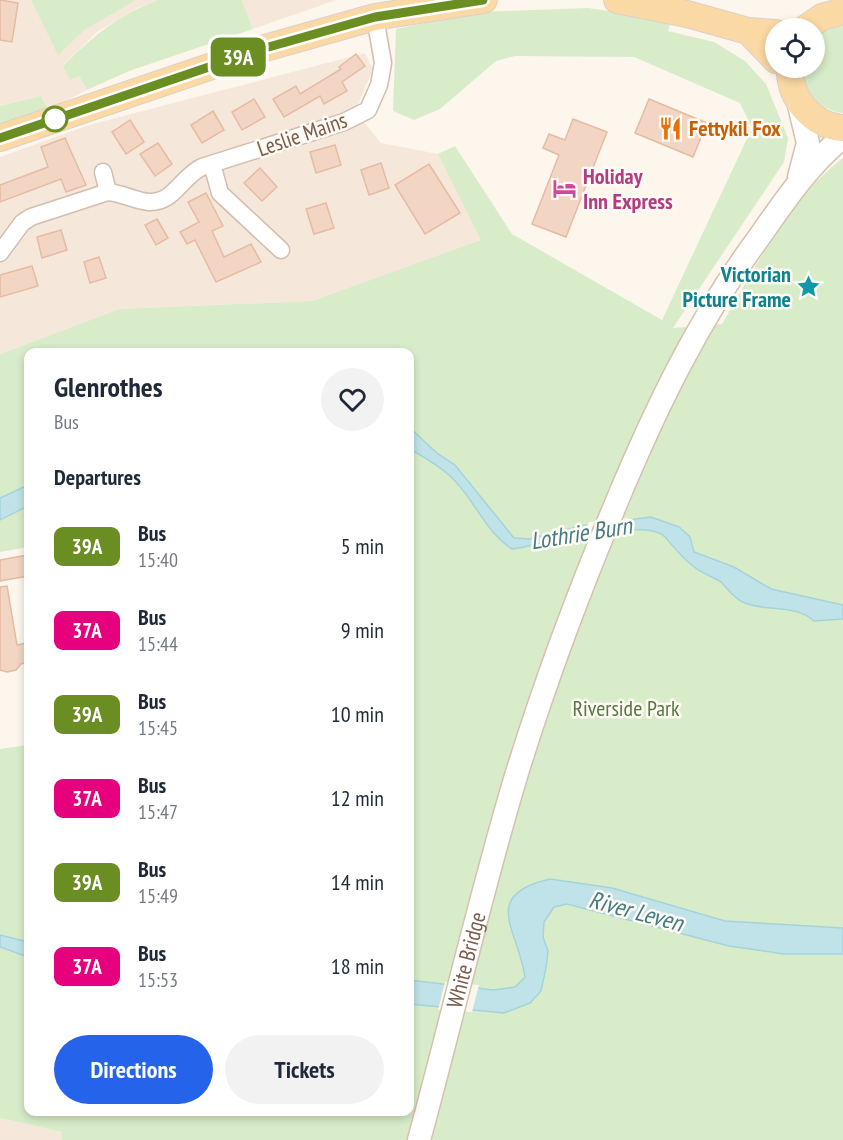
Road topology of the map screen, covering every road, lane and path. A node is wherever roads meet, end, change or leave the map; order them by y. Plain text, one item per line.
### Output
1 (484, 0) edge
2 (617, 0) edge
3 (842, 10) edge
4 (375, 17) junction
5 (820, 18) edge
6 (748, 31) junction
7 (765, 32) edge
8 (765, 48) edge
9 (788, 78) edge
10 (798, 101) junction
11 (843, 128) edge
12 (843, 136) edge
13 (0, 138) edge
14 (212, 164) junction
15 (103, 172) dead end
16 (797, 184) junction
17 (108, 192) junction
18 (281, 250) dead end
19 (0, 253) edge
20 (419, 1140) edge

1 - 4 main road
2 - 6 main road
3 - 5 main road
4 - 13 main road
4 - 14 street, Leslie Mains
6 - 7 main road
6 - 8 main road
9 - 10 main road
10 - 11 main road
10 - 16 main road
12 - 16 main road, White Bridge
14 - 17 street, Leslie Mains
14 - 18 street
15 - 17 street
16 - 20 main road, White Bridge
17 - 19 street

